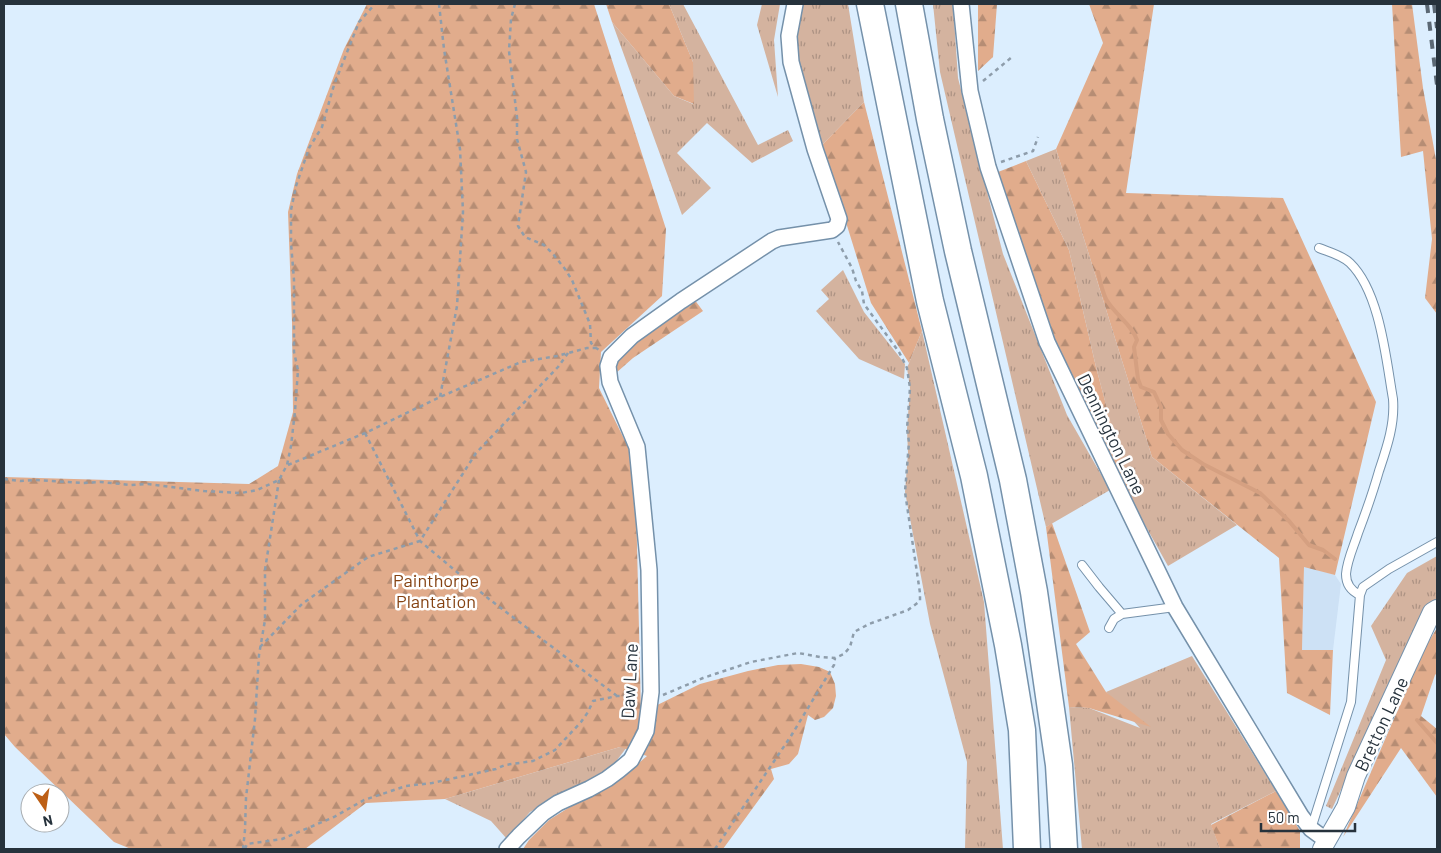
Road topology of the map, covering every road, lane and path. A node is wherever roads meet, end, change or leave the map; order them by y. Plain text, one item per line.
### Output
1 (375, 4) edge
2 (439, 4) edge
3 (514, 4) edge
4 (794, 4) edge
5 (870, 4) edge
6 (910, 4) edge
7 (961, 4) edge
8 (1012, 56) dead end
9 (970, 91) junction
10 (1038, 137) dead end
11 (988, 167) junction
12 (832, 230) junction
13 (1319, 248) dead end
14 (596, 348) junction
15 (568, 354) junction
16 (611, 357) junction
17 (440, 397) junction
18 (365, 433) junction
19 (287, 465) junction
20 (4, 480) edge
21 (279, 480) junction
22 (420, 541) junction
23 (1437, 542) edge
24 (1082, 565) dead end
25 (1360, 596) junction
26 (1175, 607) junction
27 (1437, 609) edge
28 (1122, 614) junction
29 (1109, 628) dead end
30 (260, 647) junction
31 (835, 658) junction
32 (617, 696) junction
33 (651, 700) junction
34 (1311, 829) junction
35 (1324, 844) edge
36 (244, 849) edge
37 (507, 849) edge
38 (715, 849) edge
39 (1027, 849) edge
40 (1064, 849) edge

1 - 19 path
2 - 17 path
3 - 14 path
4 - 12 street
5 - 39 highway
6 - 40 highway
7 - 9 street, Dennington Lane
8 - 9 path
9 - 11 street, Dennington Lane
10 - 11 path
11 - 26 street, Dennington Lane
12 - 16 street
12 - 31 path
13 - 25 lane
14 - 15 path
14 - 16 path
15 - 17 path
15 - 22 path
16 - 33 street, Daw Lane
17 - 18 path
18 - 19 path
18 - 22 path
19 - 21 path
20 - 21 path
21 - 30 path
22 - 30 path
22 - 32 path
23 - 25 lane
24 - 28 lane
25 - 34 lane
26 - 28 lane
26 - 34 street, Dennington Lane
27 - 35 street, Bretton Lane
28 - 29 lane
30 - 36 path
31 - 33 path
31 - 38 path
32 - 33 path
32 - 36 path
33 - 37 street, Daw Lane
34 - 35 street, Dennington Lane

